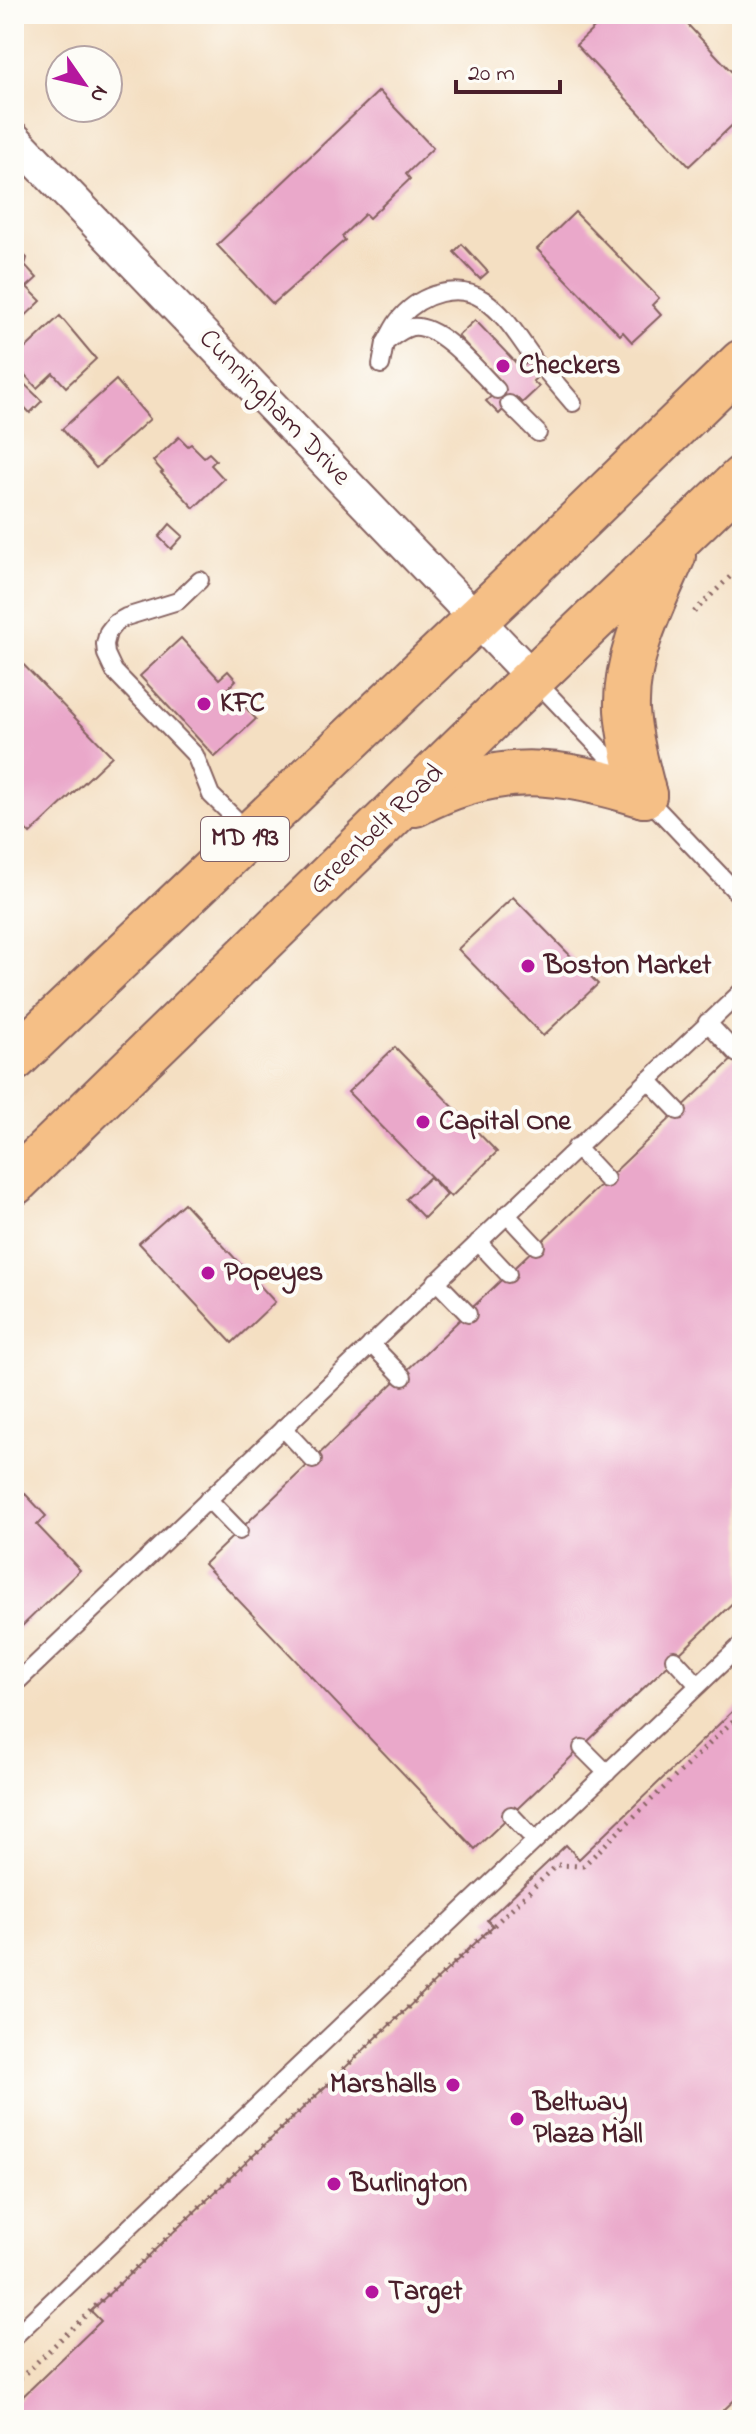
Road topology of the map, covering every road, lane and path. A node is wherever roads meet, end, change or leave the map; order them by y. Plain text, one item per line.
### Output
1 (14, 138) edge
2 (385, 343) junction
3 (532, 356) dead end
4 (742, 362) edge
5 (381, 365) dead end
6 (545, 370) dead end
7 (497, 390) dead end
8 (573, 403) dead end
9 (509, 404) dead end
10 (538, 433) dead end
11 (742, 478) edge
12 (683, 534) junction
13 (200, 580) dead end
14 (476, 619) junction
15 (533, 678) junction
16 (644, 795) junction
17 (391, 816) junction
18 (251, 834) junction
19 (742, 898) edge
20 (742, 991) edge
21 (707, 1022) junction
22 (737, 1054) dead end
23 (14, 1059) edge
24 (648, 1080) junction
25 (678, 1111) dead end
26 (576, 1147) junction
27 (606, 1179) dead end
28 (14, 1183) edge
29 (506, 1214) junction
30 (478, 1242) junction
31 (536, 1246) dead end
32 (508, 1274) dead end
33 (436, 1281) junction
34 (468, 1314) dead end
35 (371, 1344) junction
36 (403, 1377) dead end
37 (283, 1428) junction
38 (313, 1460) dead end
39 (208, 1499) junction
40 (239, 1531) dead end
41 (742, 1644) edge
42 (674, 1659) dead end
43 (14, 1685) edge
44 (698, 1685) junction
45 (742, 1712) edge
46 (582, 1748) dead end
47 (607, 1773) junction
48 (511, 1815) dead end
49 (535, 1840) junction
50 (14, 2337) edge
51 (14, 2384) edge

1 - 14 street, Cunningham Drive
2 - 3 lane
2 - 5 lane
2 - 7 lane
4 - 14 main road, MD 193
6 - 8 lane
9 - 10 lane
11 - 12 main road, Greenbelt Road / MD 193
12 - 15 main road, Greenbelt Road / MD 193
12 - 16 main road
13 - 18 lane
14 - 15 street, Cunningham Drive
14 - 18 main road, MD 193
15 - 16 lane
15 - 17 main road, Greenbelt Road / MD 193
16 - 17 main road
16 - 19 lane
17 - 28 main road, Greenbelt Road / MD 193
18 - 23 main road, MD 193
20 - 21 lane
21 - 22 lane
21 - 24 lane
24 - 25 lane
24 - 26 lane
26 - 27 lane
26 - 29 lane
29 - 30 lane
29 - 31 lane
30 - 32 lane
30 - 33 lane
33 - 34 lane
33 - 35 lane
35 - 36 lane
35 - 37 lane
37 - 38 lane
37 - 39 lane
39 - 40 lane
39 - 43 lane
41 - 44 lane
42 - 44 lane
44 - 47 lane
45 - 51 path
46 - 47 lane
47 - 49 lane
48 - 49 lane
49 - 50 lane

